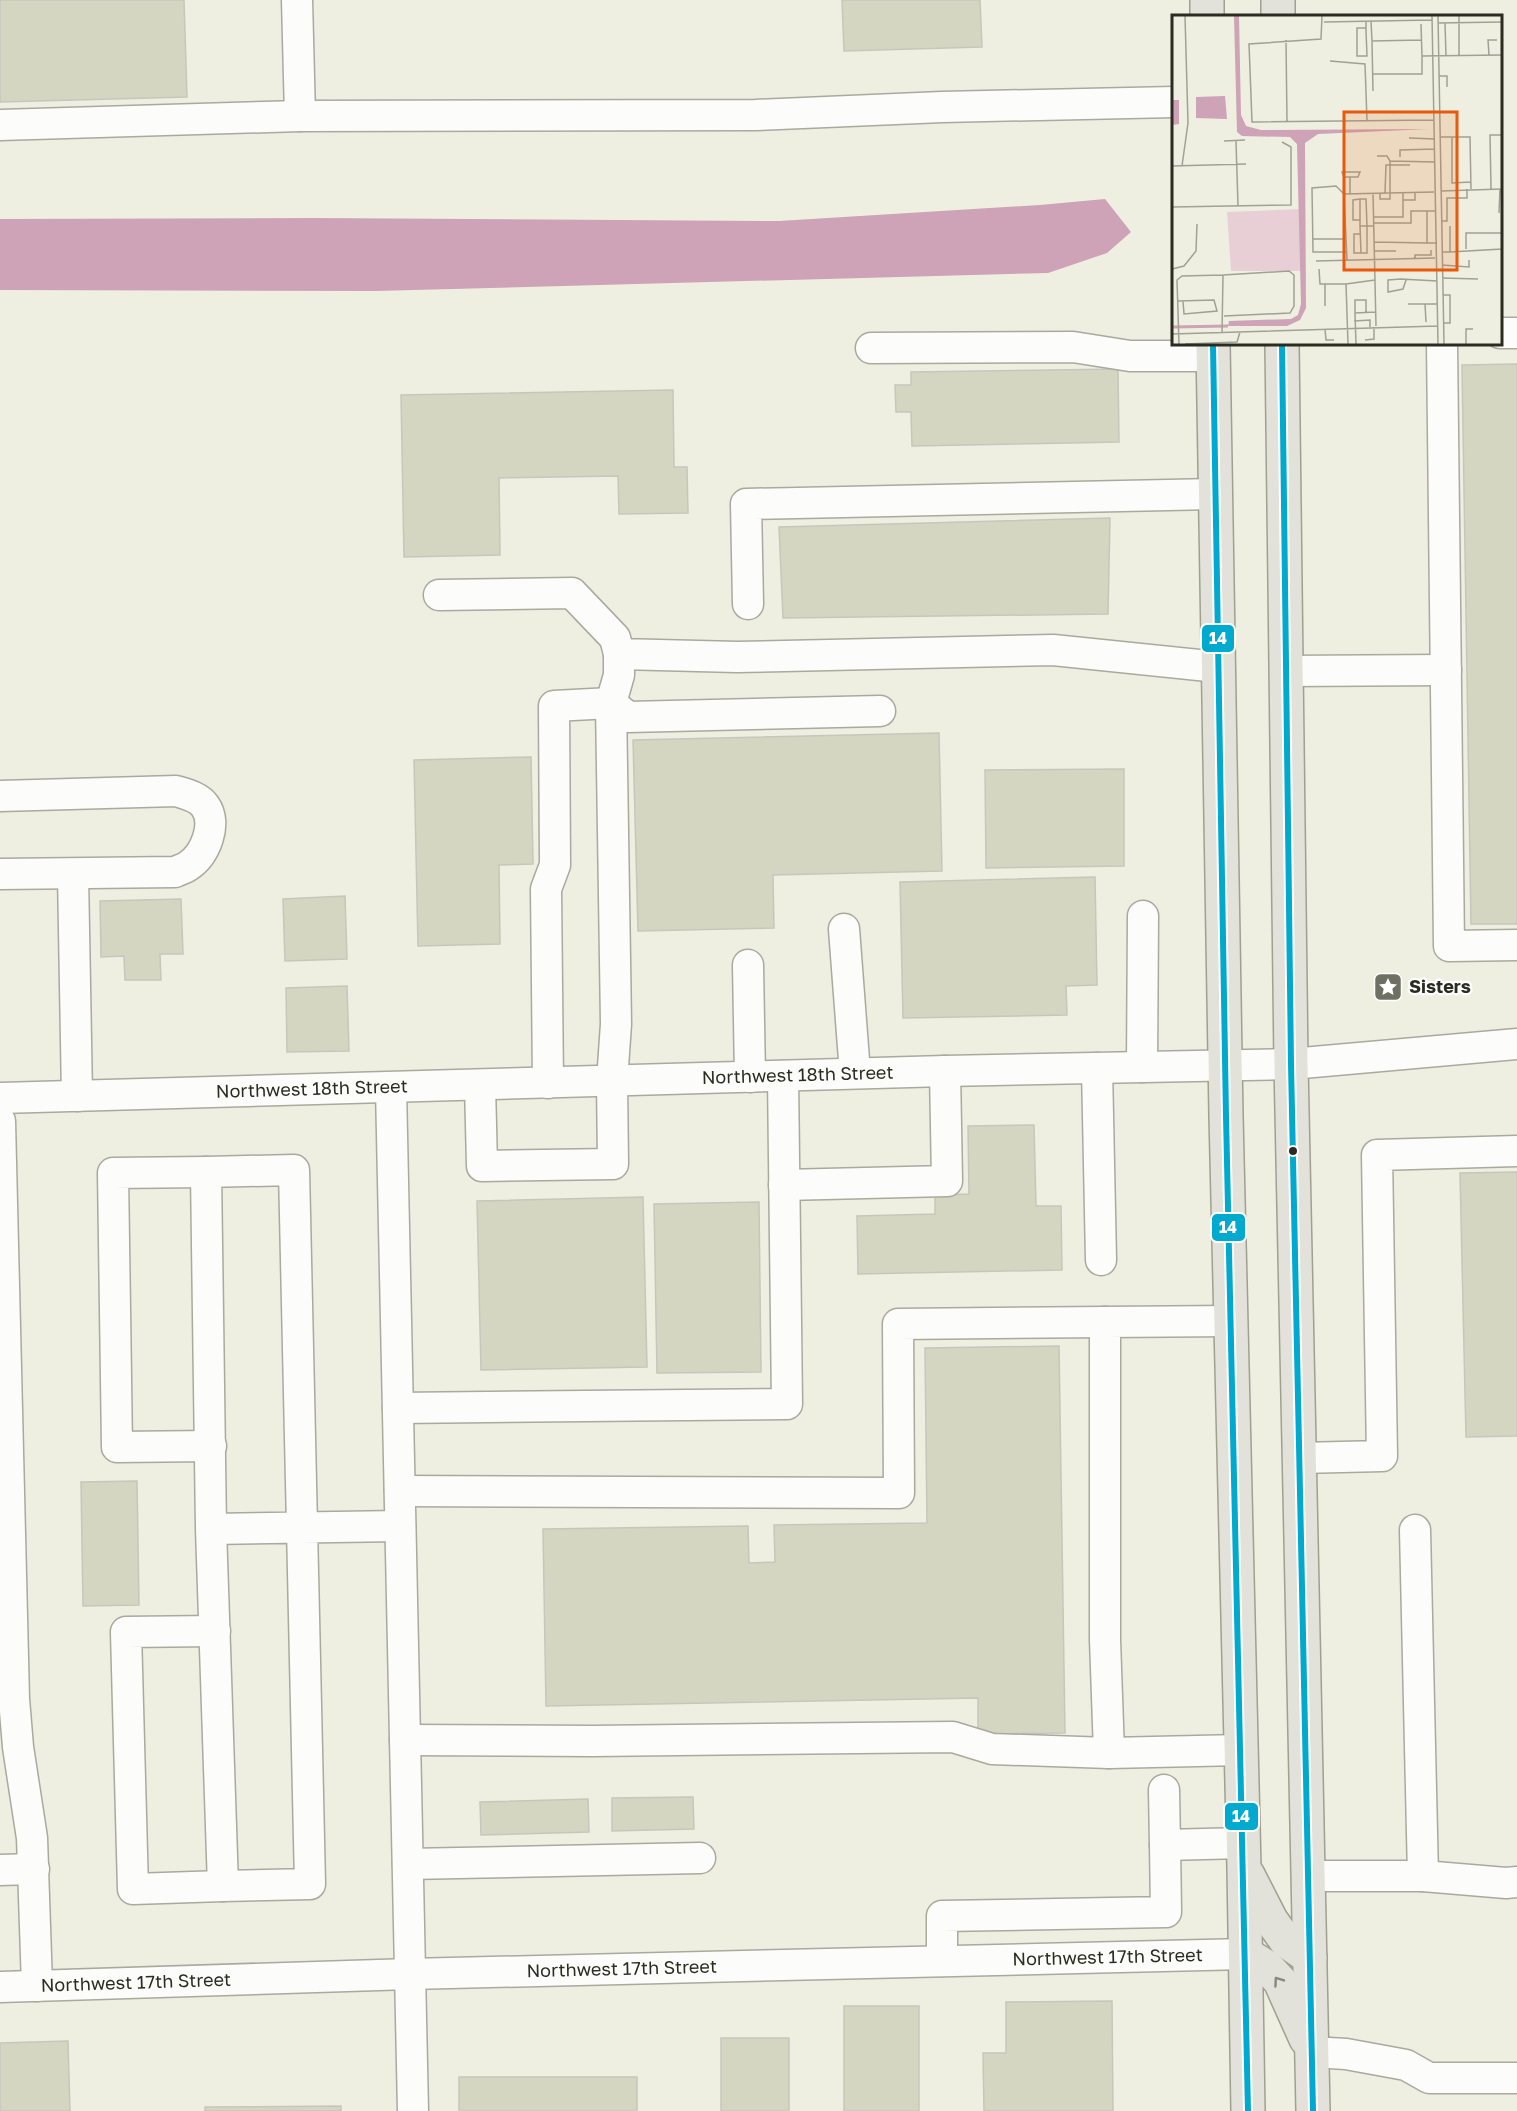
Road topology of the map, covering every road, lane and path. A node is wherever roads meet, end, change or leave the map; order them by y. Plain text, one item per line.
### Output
1 (297, 0) edge
2 (1172, 102) edge
3 (300, 116) junction
4 (0, 125) edge
5 (1442, 345) edge
6 (1279, 347) edge
7 (871, 348) dead end
8 (1213, 350) edge
9 (1215, 494) junction
10 (439, 595) dead end
11 (748, 604) dead end
12 (619, 654) junction
13 (1218, 667) junction
14 (1446, 670) junction
15 (1287, 671) junction
16 (611, 703) junction
17 (880, 711) dead end
18 (0, 796) edge
19 (0, 874) edge
20 (73, 874) junction
21 (1143, 916) dead end
22 (844, 929) dead end
23 (1517, 945) edge
24 (748, 965) dead end
25 (1517, 1044) edge
26 (1291, 1064) junction
27 (1225, 1066) junction
28 (1142, 1067) junction
29 (1097, 1068) junction
30 (945, 1071) junction
31 (855, 1073) junction
32 (783, 1076) junction
33 (750, 1077) junction
34 (612, 1081) junction
35 (548, 1083) junction
36 (480, 1085) junction
37 (391, 1088) junction
38 (77, 1096) junction
39 (0, 1098) edge
40 (0, 1121) edge
41 (1517, 1151) edge
42 (206, 1172) junction
43 (784, 1185) junction
44 (1101, 1260) dead end
45 (1231, 1321) junction
46 (1105, 1322) junction
47 (398, 1408) junction
48 (211, 1446) junction
49 (1300, 1458) junction
50 (400, 1491) junction
51 (400, 1526) junction
52 (303, 1527) junction
53 (212, 1529) junction
54 (1415, 1530) dead end
55 (215, 1631) junction
56 (7, 1699) edge
57 (405, 1740) junction
58 (1241, 1750) junction
59 (1109, 1753) junction
60 (1164, 1790) dead end
61 (1166, 1845) junction
62 (1244, 1856) junction
63 (699, 1858) dead end
64 (408, 1864) junction
65 (34, 1869) junction
66 (0, 1870) edge
67 (1308, 1876) junction
68 (1422, 1876) junction
69 (1517, 1882) edge
70 (223, 1886) junction
71 (1246, 1954) junction
72 (1310, 1958) junction
73 (942, 1961) junction
74 (410, 1974) junction
75 (37, 1986) junction
76 (0, 1987) edge
77 (1312, 2052) junction
78 (1517, 2078) edge
79 (413, 2111) edge
80 (1248, 2111) edge
81 (1313, 2111) edge

1 - 3 street
2 - 3 street
3 - 4 street
5 - 14 street
6 - 15 main road
7 - 8 street
8 - 9 main road
9 - 11 street
9 - 13 main road
10 - 12 street
12 - 13 street
12 - 16 street
13 - 27 main road
14 - 15 street
14 - 23 street
15 - 26 main road
16 - 17 street
16 - 34 street
16 - 35 street
18 - 20 street
19 - 20 street
20 - 38 street
21 - 28 street
22 - 31 street
24 - 33 street
25 - 26 street, Northwest 18th Street
26 - 27 street, Northwest 18th Street
26 - 49 main road
27 - 28 street, Northwest 18th Street
27 - 45 main road
28 - 29 street, Northwest 18th Street
29 - 30 street, Northwest 18th Street
29 - 44 street
30 - 31 street, Northwest 18th Street
30 - 43 street
31 - 32 street, Northwest 18th Street
32 - 33 street, Northwest 18th Street
32 - 43 street
33 - 34 street, Northwest 18th Street
34 - 35 street, Northwest 18th Street
34 - 36 street
35 - 36 street, Northwest 18th Street
36 - 37 street, Northwest 18th Street
37 - 38 street, Northwest 18th Street
37 - 47 street
38 - 39 street, Northwest 18th Street
40 - 56 street
41 - 49 street
42 - 48 street
42 - 48 street
42 - 52 street
43 - 47 street
45 - 46 street
45 - 58 main road
46 - 50 street
46 - 59 street
47 - 50 street
48 - 53 street
49 - 67 main road
50 - 51 street
51 - 52 street
51 - 57 street
52 - 53 street
52 - 70 street
53 - 55 street
54 - 68 street
55 - 70 street
55 - 70 street
56 - 65 street
57 - 59 street
57 - 64 street
58 - 59 street
58 - 62 main road
60 - 61 street
61 - 62 street
61 - 73 street
62 - 71 main road
62 - 72 main road
63 - 64 street
64 - 74 street
65 - 66 street
65 - 75 street
67 - 68 street
67 - 72 main road
68 - 69 street
71 - 73 street, Northwest 17th Street
77 -> 71 main road
71 - 80 main road
72 - 77 main road
73 - 74 street, Northwest 17th Street
74 - 75 street, Northwest 17th Street
74 - 79 street
75 - 76 street, Northwest 17th Street
77 - 78 street
77 - 81 main road

